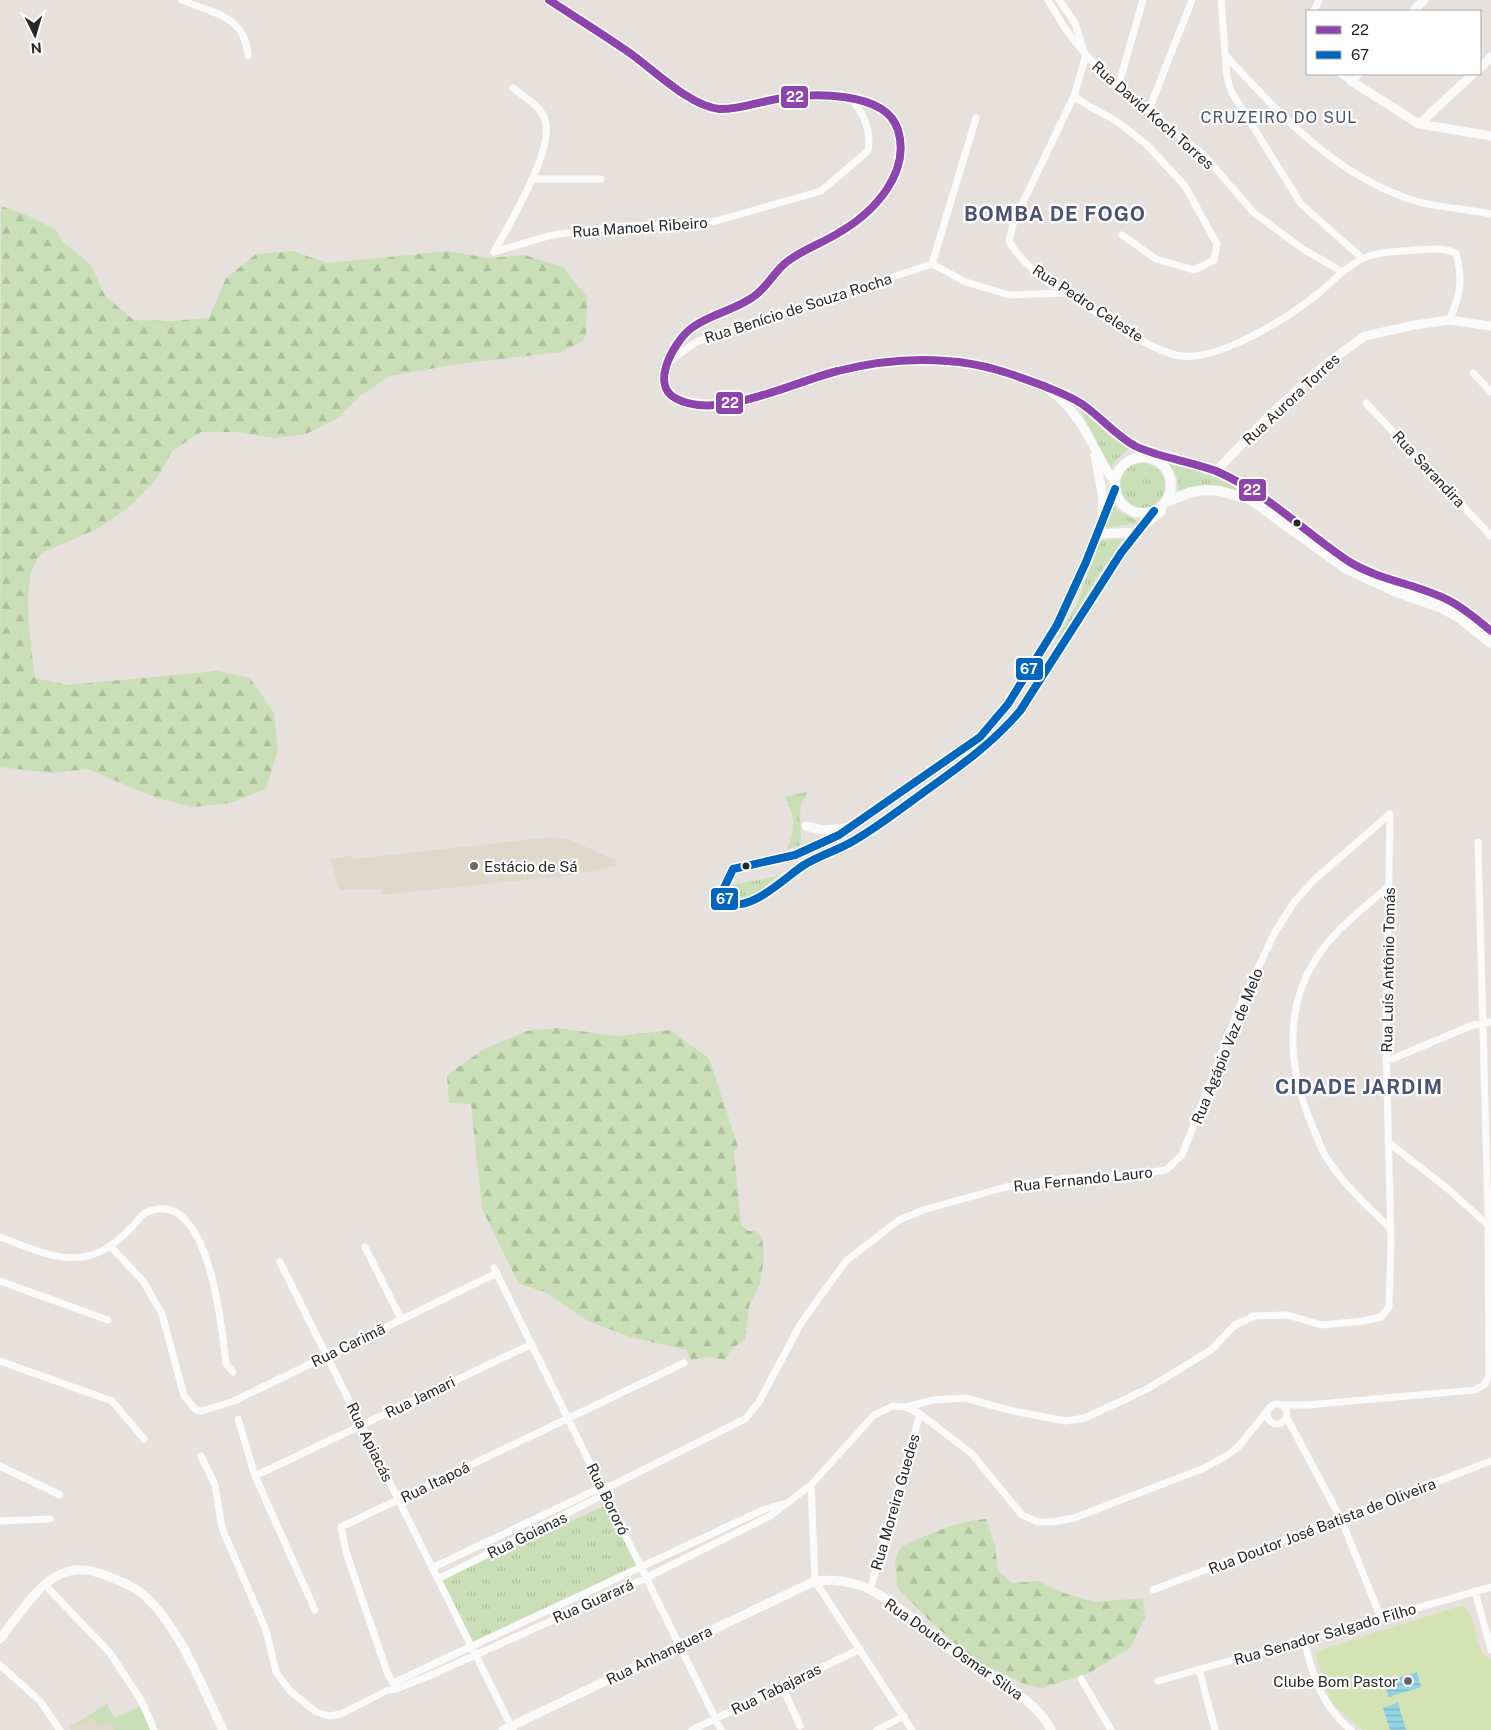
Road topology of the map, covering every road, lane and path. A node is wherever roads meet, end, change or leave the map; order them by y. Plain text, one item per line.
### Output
1 (182, 0) edge
2 (549, 0) edge
3 (1048, 0) edge
4 (1059, 0) edge
5 (1143, 0) edge
6 (1192, 0) edge
7 (1221, 0) edge
8 (1424, 0) edge
9 (1414, 10) edge
10 (1084, 53) junction
11 (1225, 55) junction
12 (248, 56) dead end
13 (1491, 57) edge
14 (1481, 67) edge
15 (1472, 75) edge
16 (1354, 77) edge
17 (1118, 87) junction
18 (513, 88) dead end
19 (1074, 96) junction
20 (849, 97) junction
21 (1148, 112) junction
22 (976, 118) dead end
23 (1419, 124) junction
24 (1491, 136) edge
25 (533, 179) junction
26 (601, 179) dead end
27 (1491, 214) edge
28 (1122, 235) dead end
29 (1362, 258) junction
30 (932, 264) junction
31 (1341, 271) junction
32 (1066, 292) junction
33 (1449, 320) junction
34 (1491, 326) edge
35 (668, 362) junction
36 (1474, 373) dead end
37 (1045, 387) junction
38 (1491, 392) edge
39 (1366, 403) dead end
40 (1092, 439) junction
41 (1135, 446) junction
42 (1168, 456) junction
43 (1152, 459) junction
44 (1216, 472) junction
45 (1115, 486) junction
46 (1220, 491) junction
47 (1166, 502) junction
48 (1154, 511) junction
49 (1102, 519) junction
50 (1146, 523) junction
51 (1138, 532) junction
52 (1097, 534) junction
53 (1491, 536) edge
54 (1491, 631) edge
55 (1491, 643) edge
56 (1390, 814) joint
57 (859, 821) junction
58 (806, 826) dead end
59 (1478, 842) dead end
60 (805, 851) junction
61 (805, 864) junction
62 (1389, 886) junction
63 (1487, 1023) edge
64 (1387, 1061) junction
65 (1388, 1142) junction
66 (1166, 1170) joint
67 (1488, 1225) junction
68 (1390, 1228) junction
69 (0, 1238) edge
70 (111, 1247) junction
71 (364, 1247) dead end
72 (280, 1262) dead end
73 (496, 1270) joint
74 (0, 1281) edge
75 (1490, 1299) edge
76 (1390, 1306) joint
77 (401, 1319) junction
78 (108, 1320) dead end
79 (532, 1344) junction
80 (327, 1355) junction
81 (0, 1361) edge
82 (684, 1364) dead end
83 (233, 1372) dead end
84 (1282, 1405) junction
85 (1306, 1405) junction
86 (906, 1407) junction
87 (1269, 1409) junction
88 (920, 1414) junction
89 (1287, 1415) junction
90 (568, 1418) junction
91 (238, 1419) dead end
92 (745, 1419) joint
93 (1272, 1422) junction
94 (362, 1425) junction
95 (1252, 1427) junction
96 (144, 1439) dead end
97 (201, 1456) dead end
98 (1491, 1461) edge
99 (0, 1466) edge
100 (255, 1476) junction
101 (811, 1484) junction
102 (611, 1486) junction
103 (602, 1487) junction
104 (60, 1495) dead end
105 (606, 1496) junction
106 (398, 1500) junction
107 (785, 1504) junction
108 (50, 1519) dead end
109 (1341, 1519) junction
110 (0, 1521) edge
111 (729, 1526) junction
112 (734, 1534) junction
113 (432, 1568) junction
114 (642, 1568) junction
115 (646, 1578) junction
116 (438, 1579) junction
117 (815, 1581) junction
118 (44, 1584) junction
119 (1491, 1586) edge
120 (870, 1590) junction
121 (1153, 1590) dead end
122 (1475, 1591) junction
123 (315, 1610) dead end
124 (1381, 1618) junction
125 (525, 1622) junction
126 (529, 1630) junction
127 (0, 1639) edge
128 (1304, 1640) junction
129 (679, 1645) junction
130 (472, 1646) junction
131 (860, 1648) junction
132 (1491, 1650) edge
133 (476, 1655) junction
134 (0, 1665) edge
135 (1199, 1669) junction
136 (1081, 1679) dead end
137 (1158, 1681) dead end
138 (395, 1686) junction
139 (782, 1686) junction
140 (904, 1716) junction
141 (715, 1718) junction
142 (800, 1726) dead end
143 (509, 1729) edge
144 (60, 1730) edge
145 (154, 1730) edge
146 (223, 1730) edge
147 (692, 1730) edge
148 (721, 1730) edge
149 (877, 1730) edge
150 (912, 1730) edge
151 (1051, 1730) edge
152 (1111, 1730) edge
153 (1215, 1730) edge
154 (1351, 1730) edge

1 - 12 street
2 - 20 street
3 - 10 street, Rua David Koch Torres
4 - 10 street, Rua David Koch Torres
5 - 17 street
6 - 21 street
7 - 11 street
8 - 9 street
10 - 17 street, Rua David Koch Torres
10 - 19 street, Rua Pedro Celeste
11 - 27 street
11 - 29 street
13 - 14 street
15 - 23 street
16 - 23 street
17 - 21 street, Rua David Koch Torres
18 - 25 street, Rua Manoel Ribeiro
19 - 28 street
19 - 32 street, Rua Pedro Celeste
20 - 25 street, Rua Manoel Ribeiro
20 - 35 street
21 - 31 street, Rua David Koch Torres
22 - 30 street
23 - 24 street
25 - 26 street
29 - 31 street, Rua Pedro Celeste
29 - 33 street, Rua Pedro Celeste
30 - 32 street
30 - 35 street, Rua Benício de Souza Rocha
31 - 32 street, Rua Pedro Celeste
33 - 34 street, Rua Aurora Torres
33 - 44 street, Rua Aurora Torres
35 - 37 street
36 - 38 street
37 - 40 street
37 - 41 street
39 - 53 street, Rua Sarandira
40 - 45 street
40 - 49 street
41 - 42 street
41 - 43 street
42 - 43 main road
42 - 44 main road
43 - 45 main road
43 - 47 main road
44 - 54 main road
45 - 48 main road
45 - 49 street
46 - 47 main road
46 - 50 main road
46 - 55 main road
47 - 48 main road
48 - 50 street
49 - 52 street
50 - 51 street
51 - 52 street
51 - 61 street
52 - 57 street
56 - 62 street, Rua Luís Antônio Tomás
56 - 66 street, Rua Agápio Vaz de Melo
57 - 58 street
57 - 60 street
59 - 63 street
60 - 61 street
60 - 61 street
62 - 64 street, Rua Luís Antônio Tomás
62 - 68 street
63 - 64 street
63 - 67 street
64 - 65 street, Rua Luís Antônio Tomás
65 - 67 street
65 - 68 street, Rua Luís Antônio Tomás
66 - 92 street, Rua Fernando Lauro
67 - 75 street
68 - 76 street, Rua Luís Antônio Tomás
69 - 70 street
70 - 80 street, Rua Carimã
70 - 83 street
71 - 77 street
72 - 80 street, Rua Apiacás
73 - 77 street, Rua Carimã
73 - 79 street, Rua Bororó
74 - 78 street
75 - 85 street
76 - 86 street, Rua Guarará
77 - 80 street, Rua Carimã
79 - 90 street, Rua Bororó
79 - 94 street, Rua Jamari
80 - 94 street, Rua Apiacás
81 - 96 street
82 - 90 street, Rua Itapoá
84 - 85 street
84 - 87 street
84 - 89 street
85 - 89 street
86 - 88 street
86 - 101 street, Rua Guarará
87 - 93 street
87 - 95 street
88 - 95 street
88 - 120 street, Rua Moreira Guedes
89 - 93 street
89 - 109 street
90 - 103 street, Rua Bororó
90 - 106 street, Rua Itapoá
91 - 100 street
92 - 102 street, Rua Goianas
93 - 95 street
94 - 100 street, Rua Jamari
94 - 106 street, Rua Apiacás
97 - 138 street
98 - 109 street, Rua Doutor José Batista de Oliveira
99 - 104 street
100 - 123 street
101 - 107 street, Rua Guarará
101 - 117 street
102 - 103 street, Rua Goianas
102 - 105 street
103 - 105 street, Rua Bororó
103 - 113 street, Rua Goianas
105 - 114 street, Rua Bororó
105 - 116 street, Rua Goianas
106 - 113 street, Rua Apiacás
106 - 138 street, Rua Itapoá
107 - 111 street, Rua Guarará
107 - 112 street, Rua Guarará
108 - 110 street
109 - 121 street, Rua Doutor José Batista de Oliveira
109 - 124 street
111 - 112 street
111 - 114 street, Rua Guarará
112 - 115 street, Rua Guarará
113 - 116 street, Rua Apiacás
114 - 115 street, Rua Bororó
114 - 125 street, Rua Guarará
115 - 126 street, Rua Guarará
115 - 129 street, Rua Bororó
116 - 130 street, Rua Apiacás
117 - 120 street, Rua Doutor Osmar Silva
117 - 129 street, Rua Anhanguera
117 - 131 street
118 - 127 street
118 - 145 street
118 - 146 street
119 - 122 street, Rua Senador Salgado Filho
120 - 151 street, Rua Doutor Osmar Silva
122 - 124 street, Rua Senador Salgado Filho
122 - 132 street
124 - 128 street, Rua Senador Salgado Filho
125 - 126 street
125 - 130 street, Rua Guarará
126 - 133 street, Rua Guarará
128 - 135 street, Rua Senador Salgado Filho
128 - 154 street
129 - 141 street, Rua Bororó
129 - 143 street, Rua Anhanguera
130 - 133 street, Rua Apiacás
130 - 138 street, Rua Guarará
131 - 139 street, Rua Tabajaras
131 - 140 street
133 - 138 street, Rua Guarará
133 - 143 street, Rua Apiacás
134 - 144 street
135 - 137 street, Rua Senador Salgado Filho
135 - 153 street
136 - 152 street
139 - 141 street, Rua Tabajaras
139 - 142 street
140 - 149 street
140 - 150 street
141 - 147 street, Rua Tabajaras
141 - 148 street, Rua Bororó

